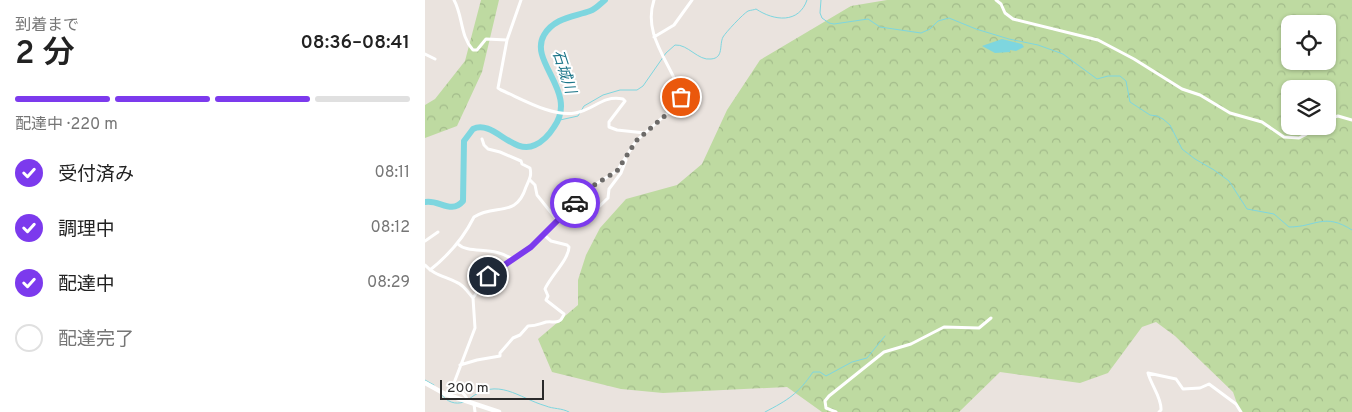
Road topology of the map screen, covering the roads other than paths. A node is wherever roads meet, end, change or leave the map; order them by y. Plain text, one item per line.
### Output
1 (454, 0) edge
2 (521, 0) edge
3 (654, 0) edge
4 (692, 0) edge
5 (996, 0) edge
6 (654, 37) junction
7 (507, 40) junction
8 (425, 54) edge
9 (435, 59) dead end
10 (1336, 116) edge
11 (1352, 120) edge
12 (645, 133) junction
13 (1281, 135) edge
14 (1281, 135) edge
15 (1305, 135) edge
16 (482, 140) dead end
17 (626, 157) junction
18 (530, 180) junction
19 (557, 220) junction
20 (438, 232) dead end
21 (544, 235) junction
22 (425, 241) edge
23 (458, 244) junction
24 (513, 260) junction
25 (425, 265) edge
26 (430, 270) junction
27 (473, 298) junction
28 (991, 318) dead end
29 (459, 365) junction
30 (425, 383) edge
31 (466, 401) junction
32 (474, 404) junction
33 (475, 412) edge
34 (499, 412) edge
35 (836, 412) edge
36 (1159, 412) edge
37 (1241, 412) edge

1 - 7 street
2 - 7 street
3 - 6 street
4 - 6 street
5 - 13 street
6 - 12 street
7 - 12 street
8 - 9 street
10 - 11 street
12 - 17 street
14 - 15 street
16 - 18 street
17 - 19 street
17 - 19 street
18 - 19 street
18 - 23 street
19 - 21 street
20 - 22 street
21 - 24 street
21 - 29 street
23 - 24 street
23 - 26 street
24 - 27 street
25 - 26 street
26 - 27 street
27 - 29 street
28 - 35 street
29 - 31 street
30 - 31 street
31 - 32 street
32 - 33 street
32 - 34 street
36 - 37 street

